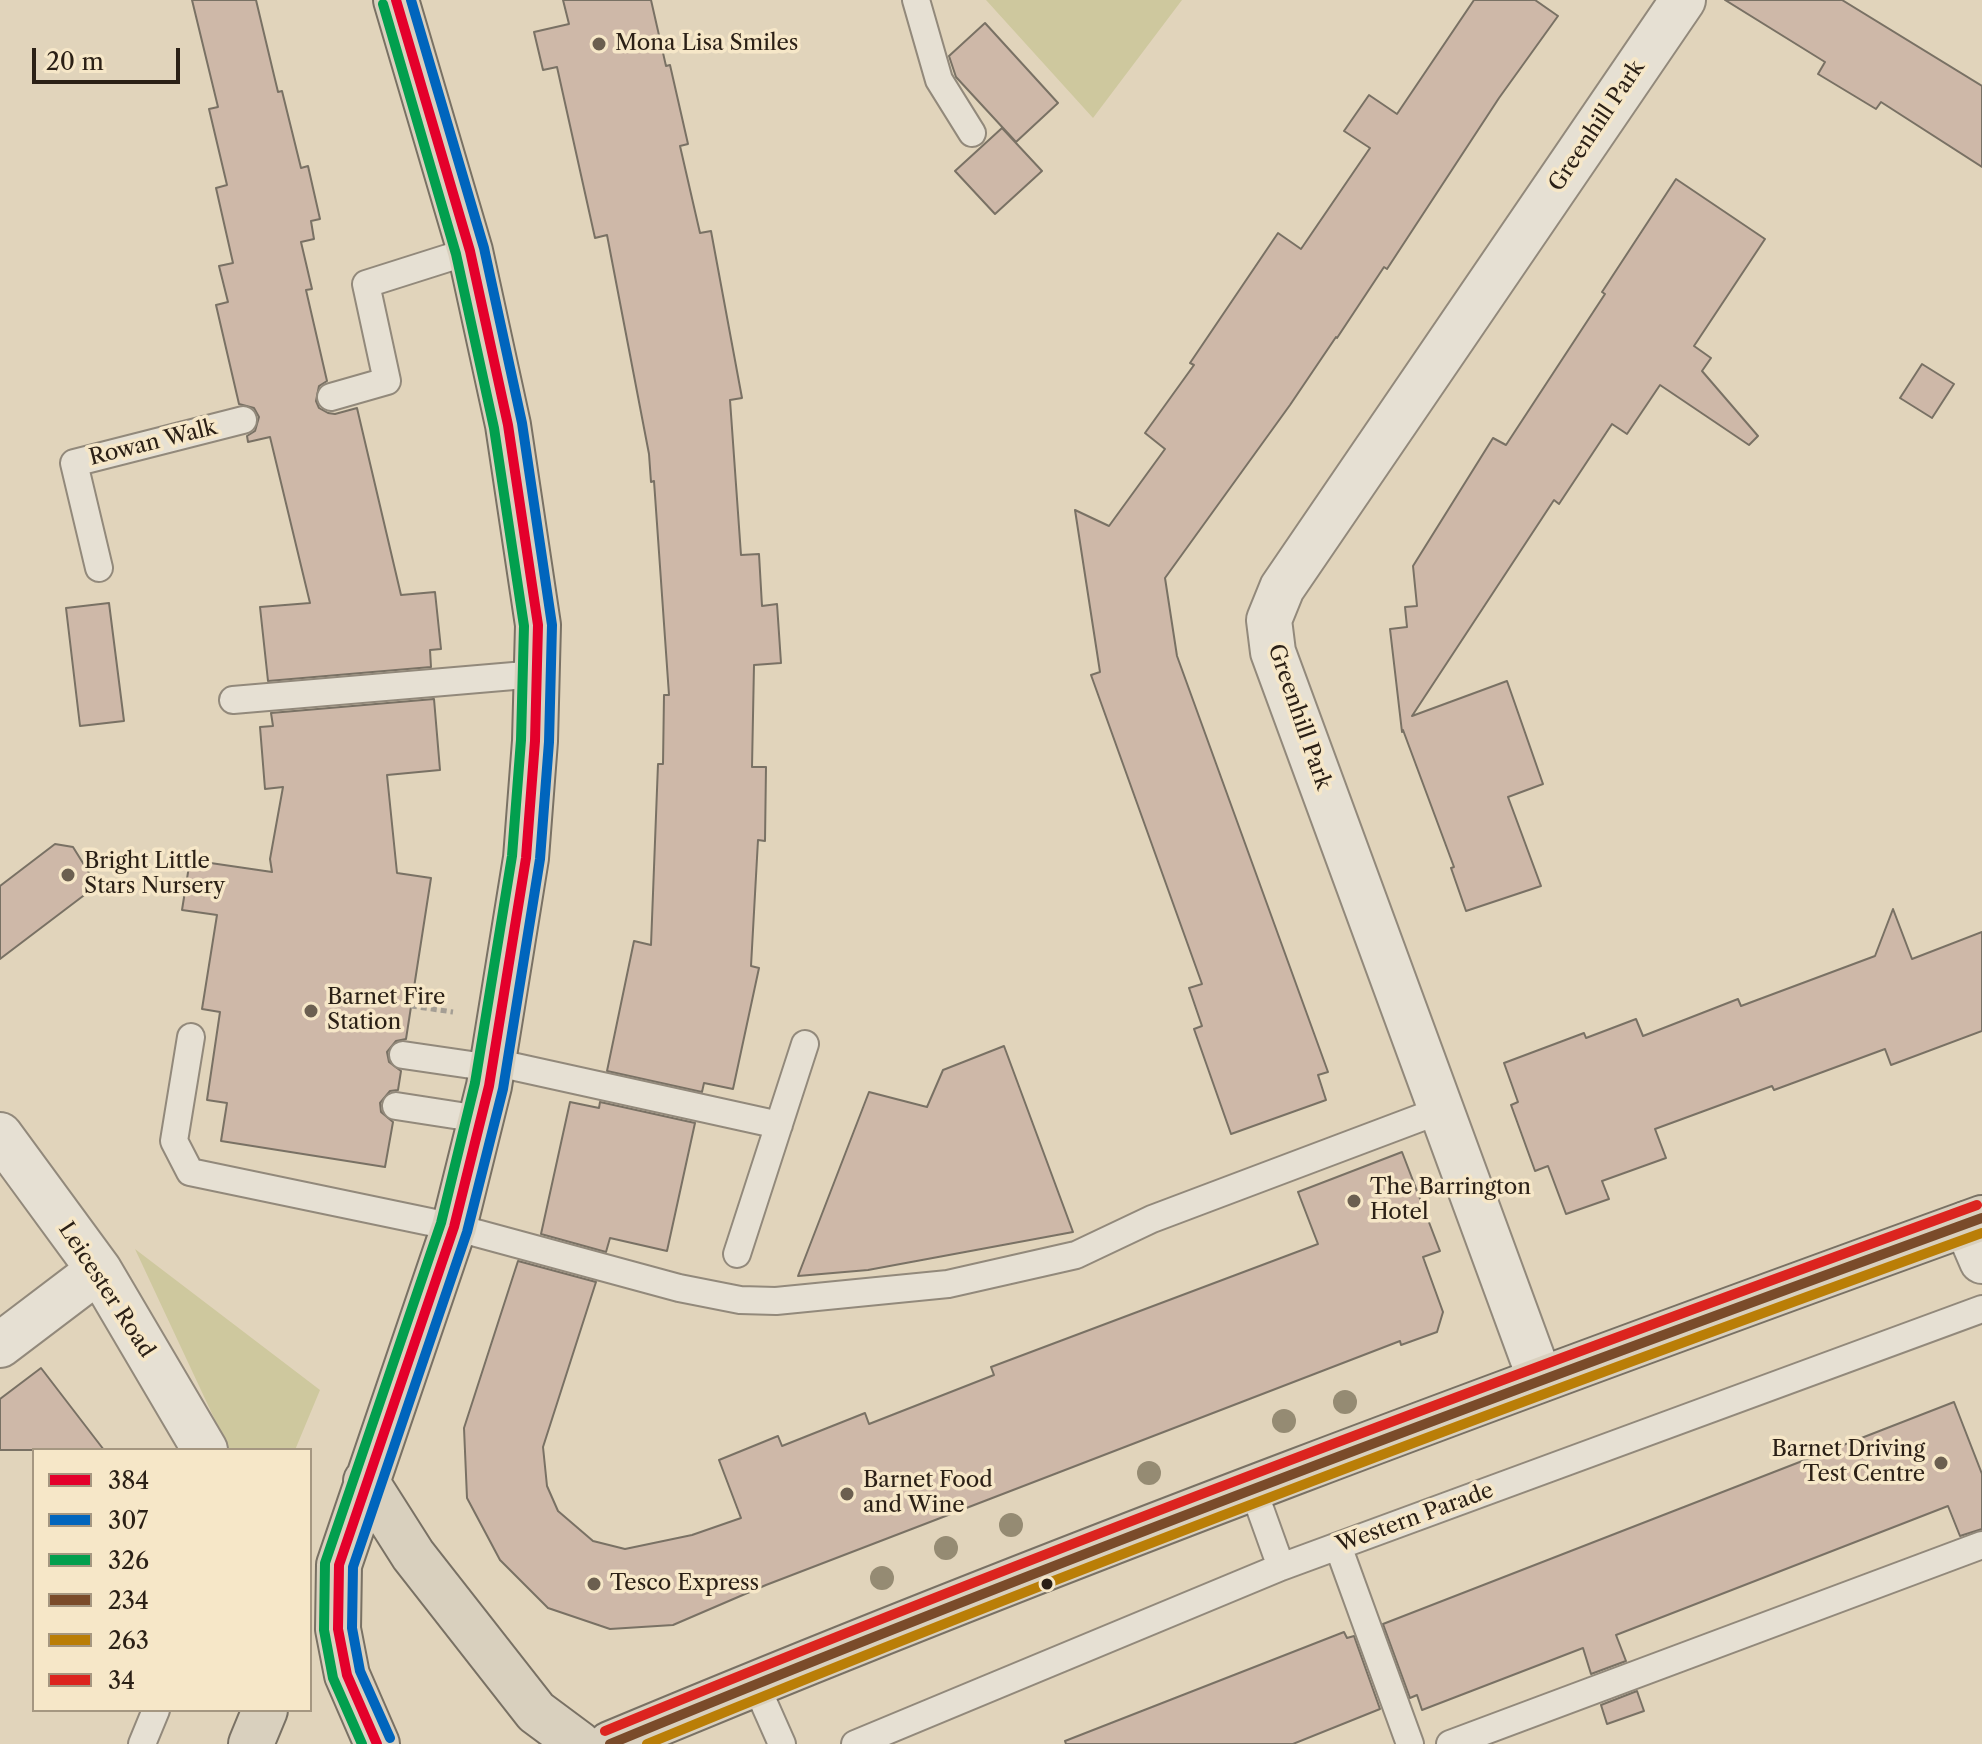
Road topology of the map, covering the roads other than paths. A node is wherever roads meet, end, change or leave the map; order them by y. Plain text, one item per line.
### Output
1 (396, 0) edge
2 (916, 0) edge
3 (1683, 0) edge
4 (972, 133) dead end
5 (470, 251) junction
6 (331, 397) dead end
7 (243, 420) dead end
8 (99, 568) dead end
9 (537, 674) junction
10 (233, 700) dead end
11 (191, 1037) dead end
12 (805, 1044) dead end
13 (403, 1055) dead end
14 (492, 1065) junction
15 (396, 1106) dead end
16 (1441, 1110) junction
17 (480, 1119) junction
18 (779, 1125) junction
19 (0, 1135) edge
20 (454, 1227) junction
21 (1977, 1234) edge
22 (737, 1254) dead end
23 (99, 1270) junction
24 (1982, 1309) edge
25 (0, 1345) edge
26 (1540, 1379) junction
27 (204, 1448) edge
28 (366, 1481) junction
29 (1253, 1489) junction
30 (1982, 1545) edge
31 (1338, 1546) junction
32 (1281, 1567) junction
33 (323, 1611) edge
34 (755, 1683) junction
35 (155, 1712) edge
36 (264, 1712) edge
37 (142, 1744) edge
38 (251, 1744) edge
39 (377, 1744) edge
40 (579, 1744) edge
41 (610, 1744) edge
42 (782, 1744) edge
43 (855, 1744) edge
44 (1410, 1744) edge
45 (1450, 1744) edge

1 - 5 main road
2 - 4 lane
3 - 16 street, Greenhill Park
5 - 6 lane
5 - 9 main road
7 - 8 lane, Rowan Walk
9 - 10 lane
9 - 14 main road
11 - 20 lane
12 - 18 lane
13 - 14 lane
14 - 17 main road
14 - 18 lane
15 - 17 lane
16 - 20 lane
16 - 26 street, Greenhill Park
17 - 20 main road
18 - 22 lane
19 - 23 street, Leicester Road
20 - 28 main road
21 - 26 main road
23 - 25 street
23 - 27 street, Leicester Road
24 - 31 lane, Western Parade
26 - 29 main road
28 - 33 main road
28 - 40 main road
29 - 32 lane
29 - 34 main road
30 - 45 lane
31 - 32 lane, Western Parade
31 - 44 lane
32 - 43 lane, Western Parade
33 - 39 main road
34 - 41 main road
34 - 42 lane
35 - 37 lane
36 - 38 main road

